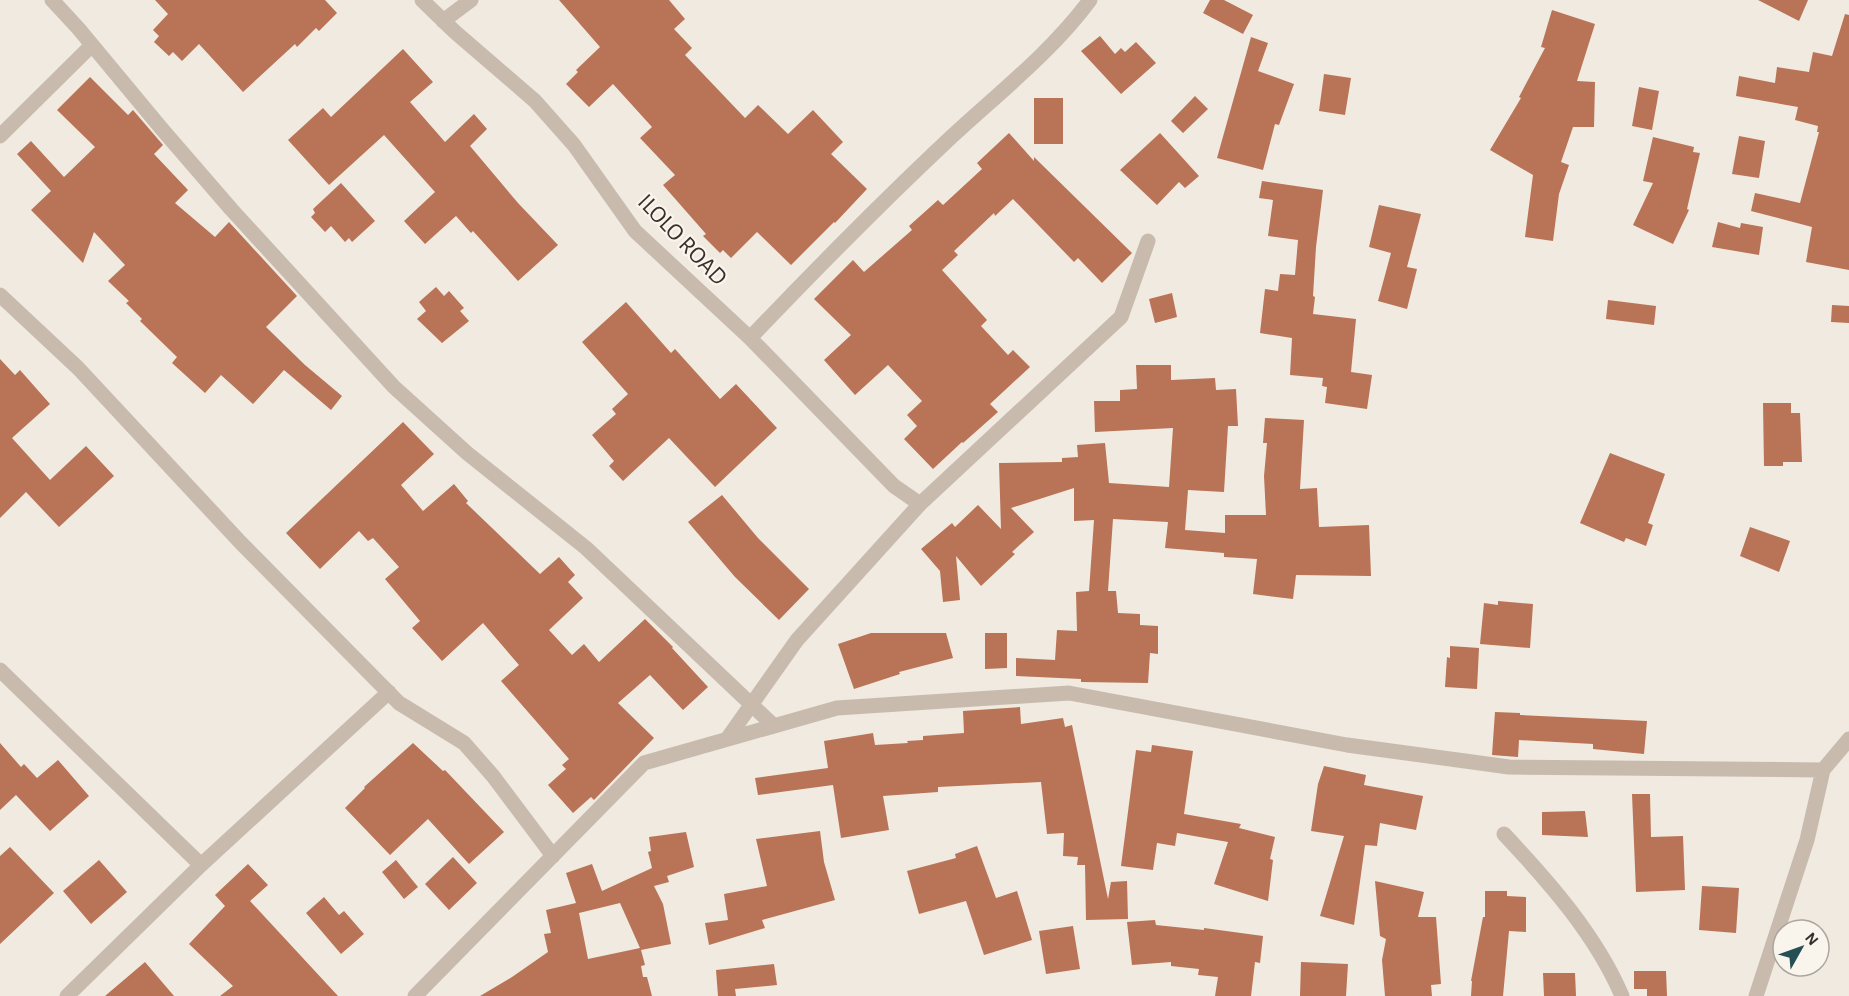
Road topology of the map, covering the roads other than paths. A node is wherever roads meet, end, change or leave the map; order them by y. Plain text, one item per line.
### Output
1 (52, 0) edge
2 (422, 0) edge
3 (471, 0) edge
4 (1090, 0) edge
5 (444, 21) junction
6 (92, 45) junction
7 (0, 136) edge
8 (1148, 241) dead end
9 (0, 295) edge
10 (750, 338) junction
11 (920, 504) junction
12 (0, 670) edge
13 (389, 692) junction
14 (752, 705) junction
15 (774, 726) junction
16 (727, 739) junction
17 (1849, 739) edge
18 (1823, 770) junction
19 (1504, 834) dead end
20 (553, 856) junction
21 (201, 865) junction
22 (67, 996) edge
23 (416, 996) edge
24 (1622, 996) edge
25 (1756, 996) edge

1 - 6 street
2 - 5 street, ILOLO ROAD
3 - 5 street
4 - 10 street
5 - 10 street, ILOLO ROAD
6 - 7 street
6 - 14 street
8 - 11 street
9 - 13 street
10 - 11 street, ILOLO ROAD
11 - 14 street
12 - 21 street
13 - 20 street
13 - 21 street
14 - 15 street
14 - 16 street
15 - 16 street
15 - 18 street
16 - 20 street
17 - 18 street
18 - 25 street
19 - 24 street
20 - 23 street
21 - 22 street

